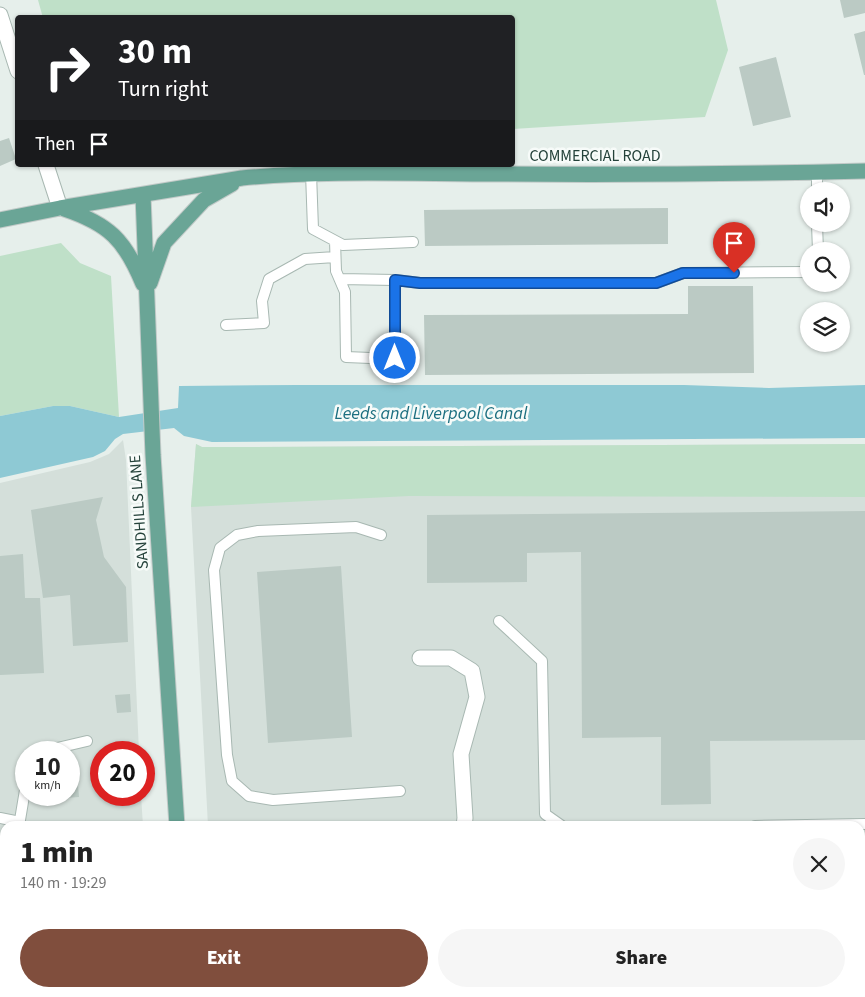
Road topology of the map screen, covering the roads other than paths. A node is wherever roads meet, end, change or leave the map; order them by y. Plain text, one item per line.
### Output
1 (0, 14) edge
2 (15, 62) edge
3 (47, 167) edge
4 (865, 171) edge
5 (817, 172) junction
6 (311, 173) junction
7 (242, 178) junction
8 (817, 182) edge
9 (143, 195) junction
10 (60, 208) junction
11 (0, 220) edge
12 (335, 241) junction
13 (413, 242) dead end
14 (335, 257) junction
15 (800, 272) edge
16 (340, 279) junction
17 (395, 280) junction
18 (147, 292) junction
19 (226, 325) dead end
20 (381, 535) dead end
21 (499, 621) dead end
22 (420, 658) dead end
23 (87, 741) dead end
24 (80, 743) edge
25 (400, 790) dead end
26 (23, 806) edge
27 (20, 821) edge
28 (177, 821) edge
29 (465, 821) edge
30 (555, 821) edge

1 - 2 street
3 - 10 street
4 - 5 main road, COMMERCIAL ROAD
5 - 6 main road, COMMERCIAL ROAD
5 - 8 lane
6 - 7 main road, COMMERCIAL ROAD
6 - 12 lane
7 - 9 main road, COMMERCIAL ROAD
7 - 18 main road
9 - 10 main road, COMMERCIAL ROAD
9 - 18 main road, SANDHILLS LANE
10 - 11 main road, COMMERCIAL ROAD
10 - 18 main road
12 - 13 lane
12 - 14 lane
14 - 16 lane
14 - 19 lane
15 - 17 lane
16 - 17 lane
16 - 17 lane
18 - 28 main road, SANDHILLS LANE
20 - 25 lane
21 - 30 lane
22 - 29 street
23 - 24 lane
26 - 27 lane

